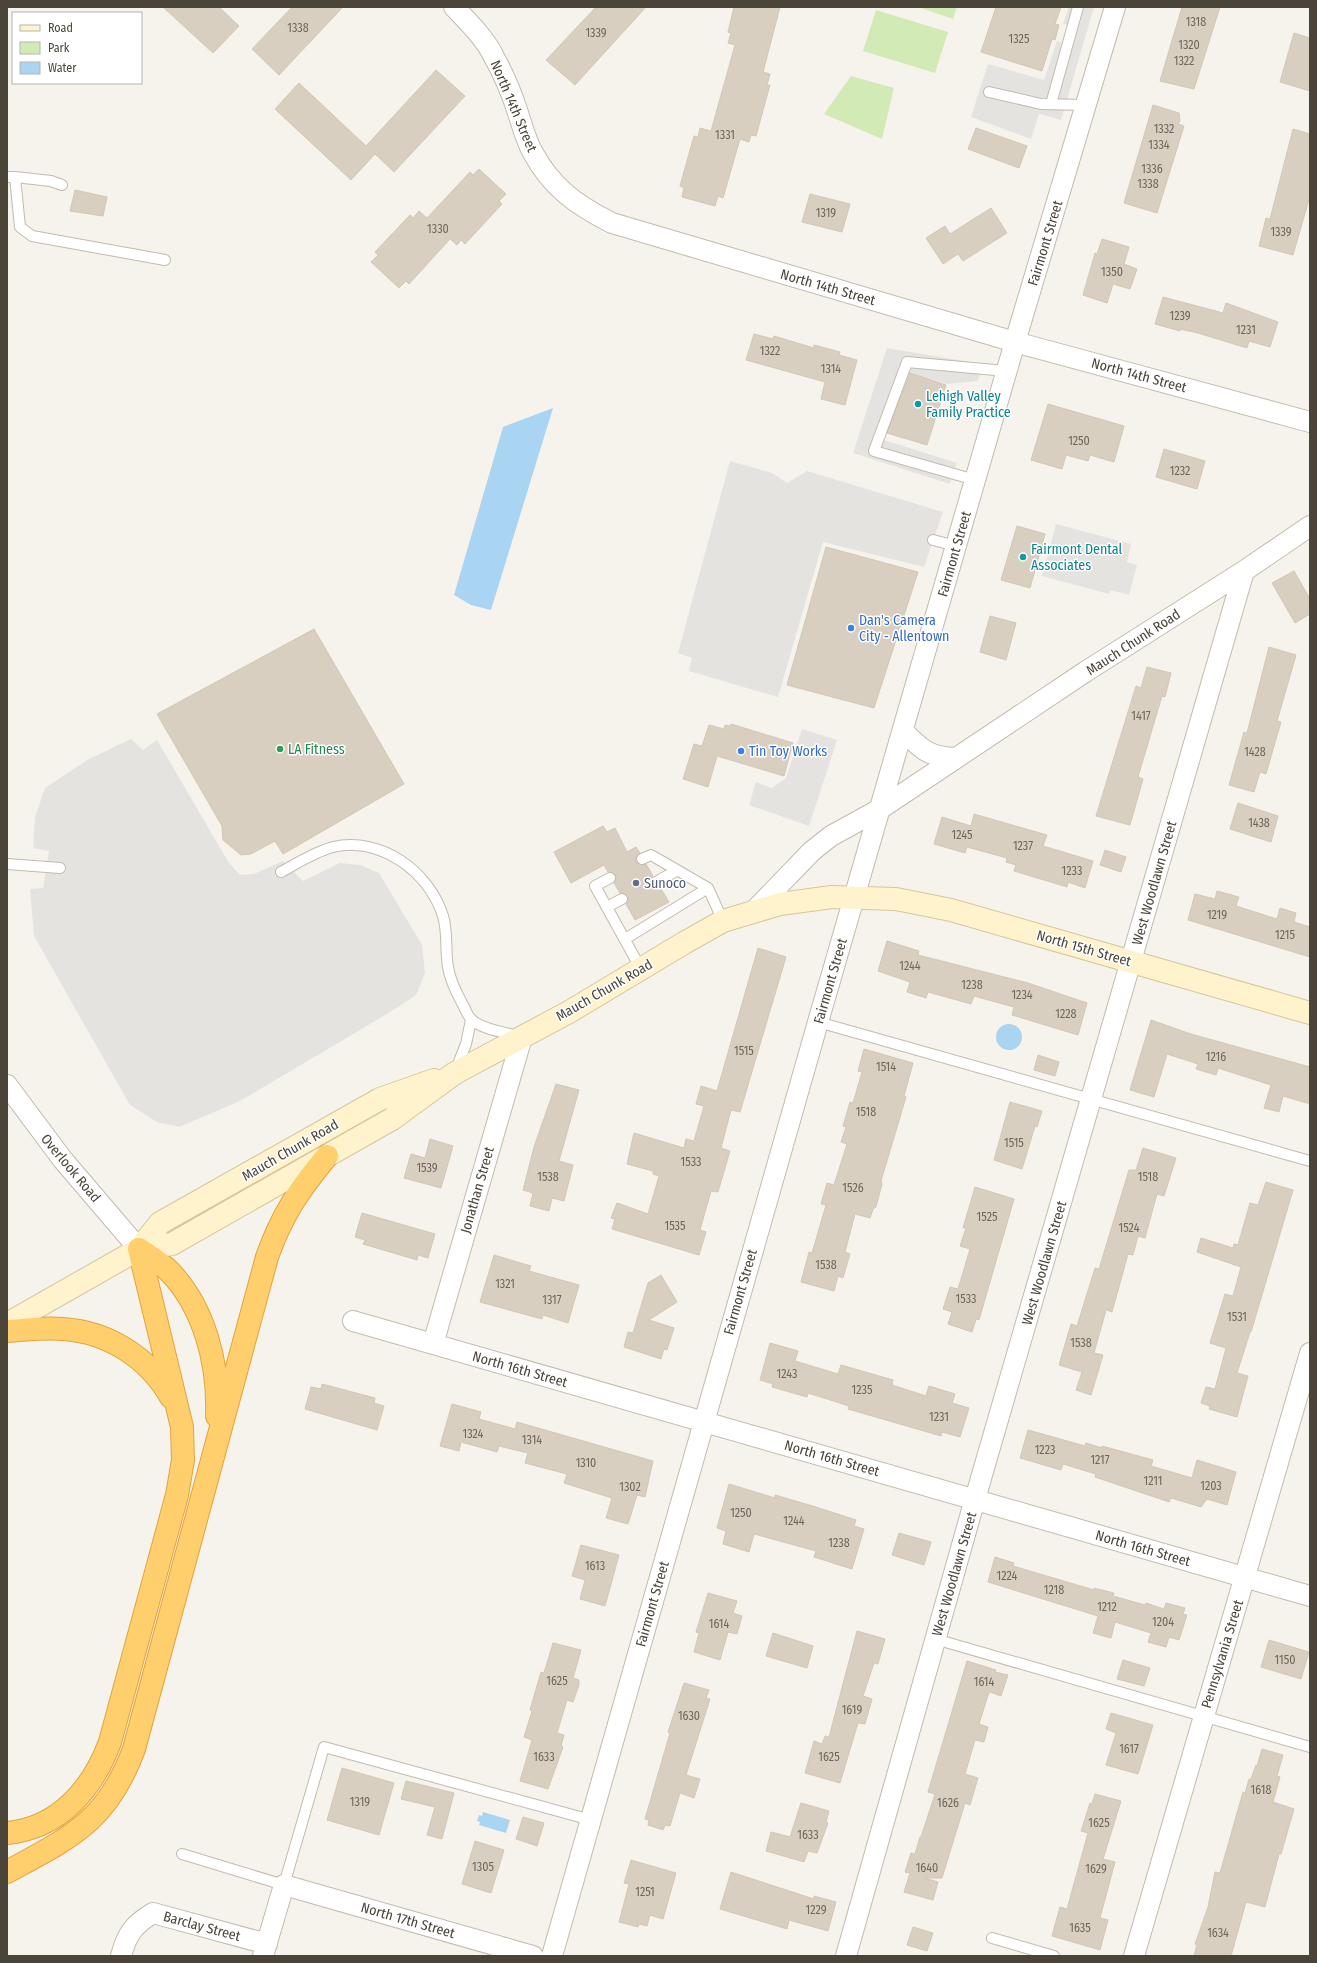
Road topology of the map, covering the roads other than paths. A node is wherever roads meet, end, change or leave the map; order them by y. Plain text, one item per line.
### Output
1 (454, 7) edge
2 (1078, 7) edge
3 (1115, 7) edge
4 (989, 92) dead end
5 (1051, 104) junction
6 (1086, 105) junction
7 (11, 177) edge
8 (62, 185) dead end
9 (165, 260) dead end
10 (1015, 342) junction
11 (1006, 371) junction
12 (1310, 422) edge
13 (975, 480) junction
14 (1310, 526) edge
15 (933, 540) dead end
16 (956, 546) junction
17 (1244, 571) junction
18 (903, 731) junction
19 (956, 758) junction
20 (880, 809) junction
21 (642, 859) dead end
22 (7, 864) edge
23 (60, 868) dead end
24 (676, 871) junction
25 (281, 872) dead end
26 (610, 878) dead end
27 (656, 882) dead end
28 (708, 888) junction
29 (855, 896) junction
30 (622, 899) dead end
31 (607, 907) junction
32 (754, 911) junction
33 (723, 921) junction
34 (625, 939) junction
35 (1132, 962) junction
36 (641, 969) junction
37 (1310, 1013) edge
38 (471, 1020) junction
39 (818, 1022) junction
40 (522, 1037) junction
41 (455, 1073) junction
42 (7, 1085) edge
43 (1093, 1098) junction
44 (327, 1156) junction
45 (1310, 1161) edge
46 (139, 1249) junction
47 (353, 1321) dead end
48 (7, 1324) edge
49 (7, 1331) edge
50 (433, 1344) junction
51 (1310, 1353) edge
52 (180, 1413) junction
53 (703, 1422) junction
54 (215, 1449) junction
55 (975, 1499) junction
56 (1246, 1578) junction
57 (1310, 1596) edge
58 (935, 1639) junction
59 (1203, 1717) junction
60 (1310, 1747) edge
61 (591, 1820) junction
62 (7, 1833) edge
63 (182, 1854) dead end
64 (7, 1872) edge
65 (284, 1885) junction
66 (992, 1938) dead end
67 (265, 1950) edge
68 (121, 1956) edge
69 (532, 1956) edge
70 (552, 1956) edge
71 (846, 1956) edge
72 (1054, 1956) edge
73 (1134, 1956) edge

1 - 10 street, North 14th Street
2 - 5 lane
3 - 6 street, Fairmont Street
4 - 5 lane
5 - 6 lane
6 - 10 street, Fairmont Street
7 - 8 lane
7 - 9 lane
10 - 11 street, Fairmont Street
10 - 12 street, North 14th Street
11 - 13 street, Fairmont Street
11 - 13 lane
13 - 16 street, Fairmont Street
14 - 17 street, Mauch Chunk Road
15 - 16 lane
16 - 18 street, Fairmont Street
17 - 19 street, Mauch Chunk Road
17 - 35 street, West Woodlawn Street
18 - 19 street
18 - 20 street, Fairmont Street
19 - 20 street, Mauch Chunk Road
20 - 29 street, Fairmont Street
20 - 32 street, Mauch Chunk Road
21 - 24 lane
22 - 23 lane
24 - 27 lane
24 - 28 lane
25 - 38 lane
26 - 31 lane
28 - 33 lane
28 - 34 lane
29 - 32 main road, Mauch Chunk Road
29 - 35 main road, North 15th Street
29 - 39 street, Fairmont Street
30 - 31 lane
31 - 34 lane
32 - 33 main road, Mauch Chunk Road
33 - 36 main road, Mauch Chunk Road
34 - 36 lane
35 - 37 main road, North 15th Street
35 - 43 street, West Woodlawn Street
36 - 40 main road, Mauch Chunk Road
38 - 40 lane
38 - 41 lane
39 - 43 lane
39 - 53 street, Fairmont Street
40 - 41 main road, Mauch Chunk Road
40 - 50 street, Jonathan Street
41 - 44 main road, Mauch Chunk Road
41 - 46 main road, Mauch Chunk Road
42 - 46 street, Overlook Road
43 - 45 lane
43 - 55 street, West Woodlawn Street
44 - 46 main road, Mauch Chunk Road
44 - 54 highway
46 - 48 main road, Mauch Chunk Road
46 - 52 highway
46 - 54 highway
47 - 50 street, North 16th Street
49 - 52 highway
50 - 53 street, North 16th Street
51 - 56 street, Pennsylvania Street
52 - 62 highway
53 - 55 street, North 16th Street
53 - 61 street, Fairmont Street
54 - 64 highway
55 - 56 street, North 16th Street
55 - 58 street, West Woodlawn Street
56 - 57 street, North 16th Street
56 - 59 street, Pennsylvania Street
58 - 59 lane
58 - 71 street, West Woodlawn Street
59 - 60 lane
59 - 73 street, Pennsylvania Street
61 - 65 lane
61 - 70 street, Fairmont Street
63 - 65 lane
65 - 67 street
65 - 69 street, North 17th Street
66 - 72 lane
67 - 68 street, Barclay Street

